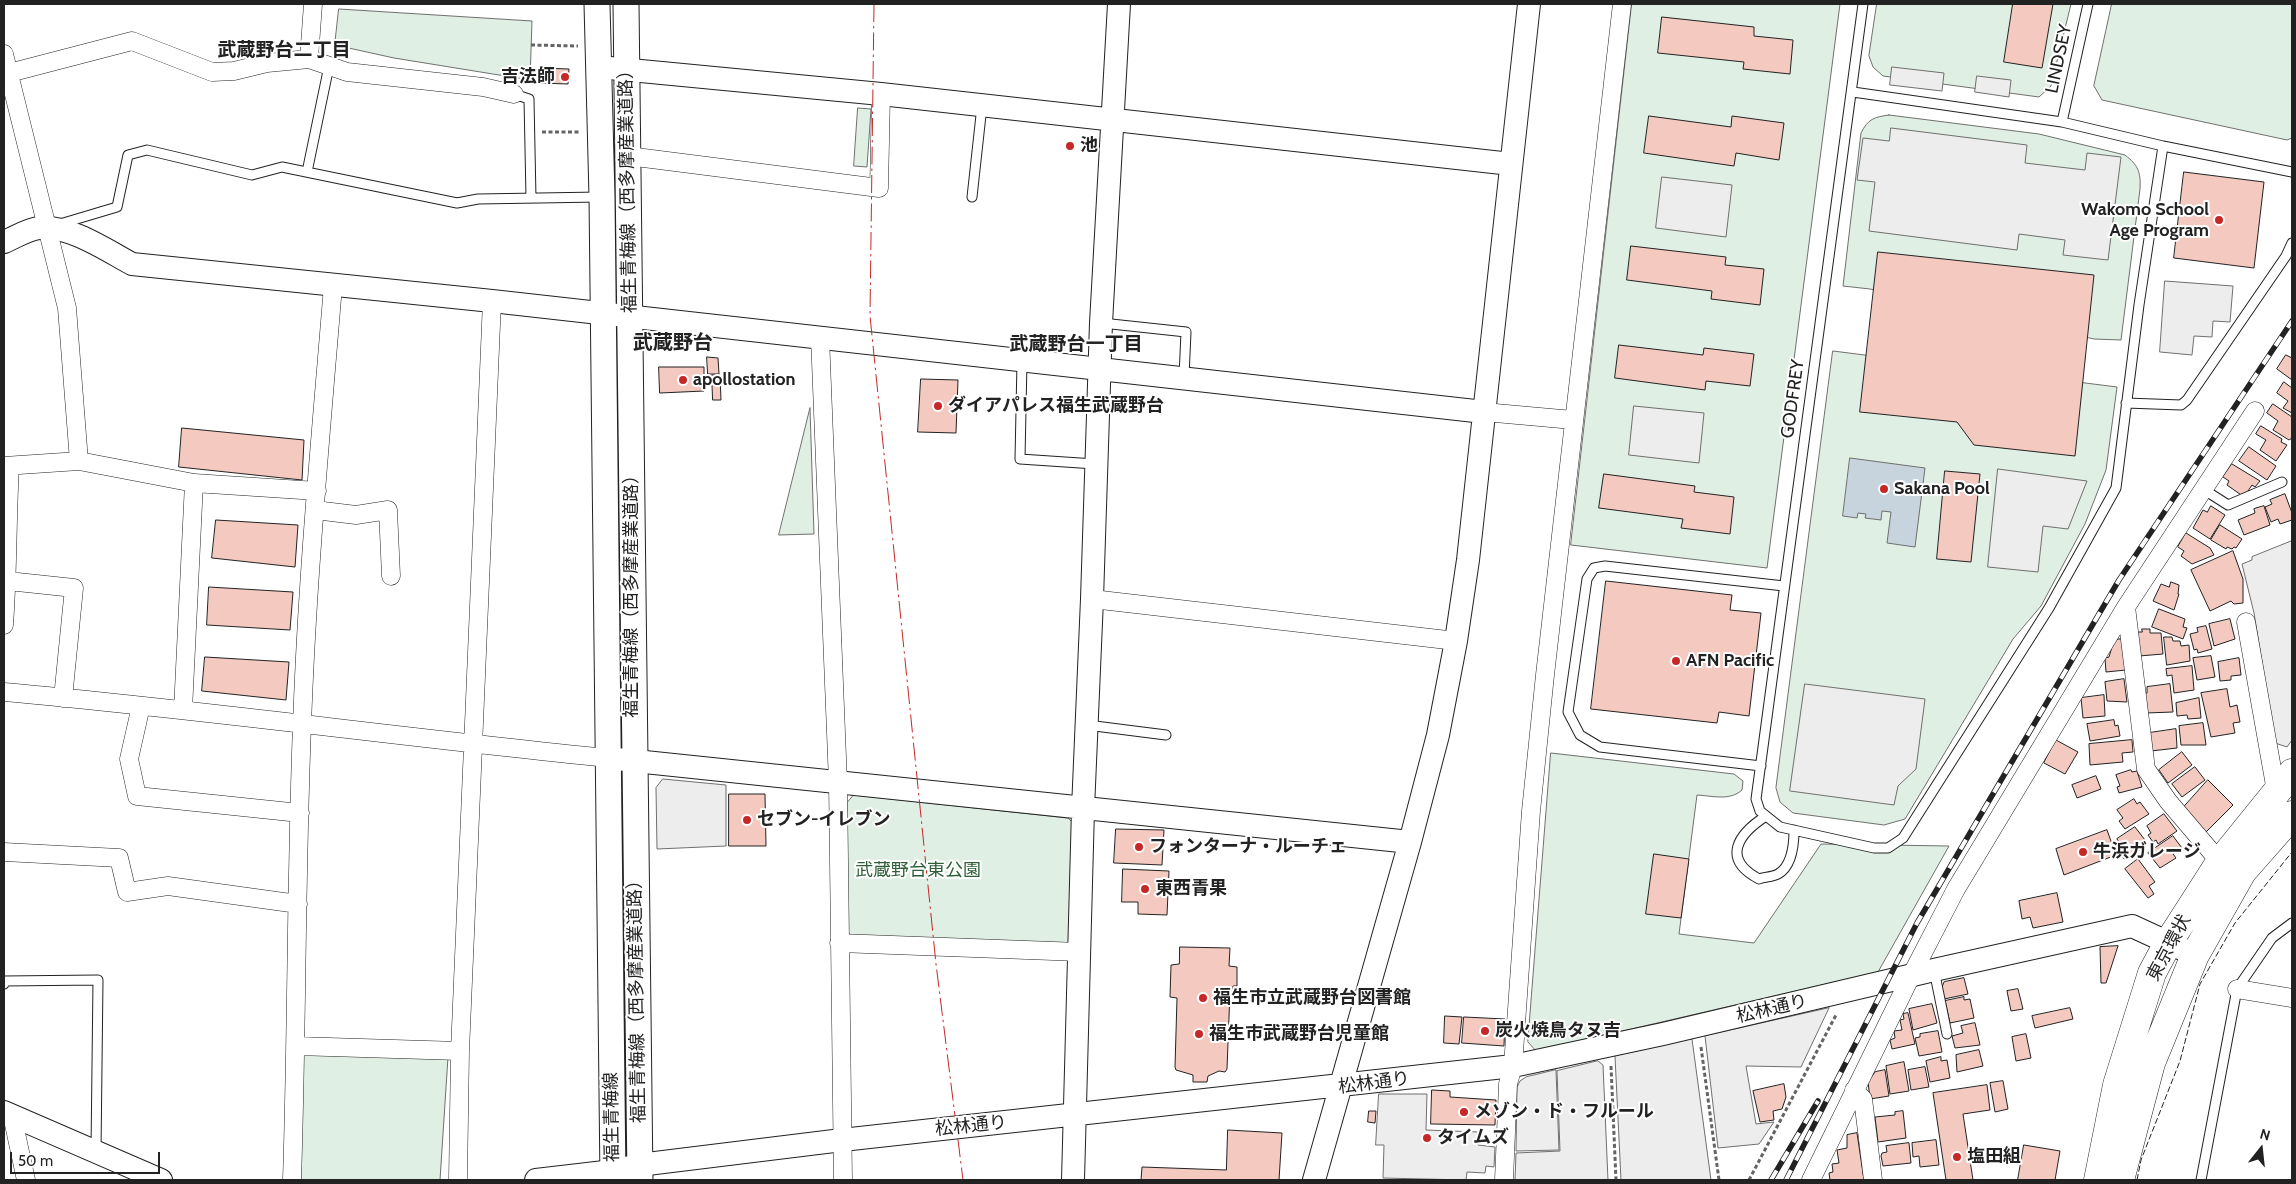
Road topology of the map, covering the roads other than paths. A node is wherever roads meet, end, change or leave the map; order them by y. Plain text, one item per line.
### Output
1 (313, 4) edge
2 (597, 4) edge
3 (626, 4) edge
4 (1120, 4) edge
5 (1529, 4) edge
6 (1622, 4) edge
7 (1863, 4) edge
8 (2088, 4) edge
9 (4, 54) edge
10 (599, 57) junction
11 (309, 59) junction
12 (329, 66) junction
13 (627, 68) junction
14 (9, 73) junction
15 (1853, 92) junction
16 (514, 94) joint
17 (880, 94) junction
18 (982, 105) junction
19 (11, 114) edge
20 (1113, 119) junction
21 (2062, 122) junction
22 (2163, 146) junction
23 (628, 156) junction
24 (1511, 164) junction
25 (307, 172) junction
26 (2292, 172) edge
27 (602, 197) junction
28 (972, 197) dead end
29 (531, 198) junction
30 (48, 228) junction
31 (4, 242) edge
32 (2292, 243) edge
33 (333, 286) junction
34 (492, 301) junction
35 (604, 315) junction
36 (630, 316) junction
37 (1101, 323) junction
38 (820, 337) junction
39 (1022, 360) junction
40 (1099, 368) junction
41 (1184, 377) junction
42 (2126, 403) junction
43 (2255, 411) dead end
44 (1484, 412) junction
45 (1573, 420) junction
46 (79, 461) junction
47 (1095, 464) junction
48 (7, 466) edge
49 (2282, 482) dead end
50 (194, 483) junction
51 (2203, 489) junction
52 (317, 491) junction
53 (316, 510) junction
54 (5, 559) edge
55 (391, 576) dead end
56 (8, 581) junction
57 (1784, 586) junction
58 (1092, 599) junction
59 (2126, 607) junction
60 (2246, 622) dead end
61 (4, 625) edge
62 (1456, 641) junction
63 (4, 692) edge
64 (63, 698) junction
65 (141, 706) junction
66 (183, 710) junction
67 (302, 724) junction
68 (1087, 725) junction
69 (1166, 735) dead end
70 (472, 744) junction
71 (608, 758) junction
72 (634, 760) junction
73 (1760, 766) junction
74 (838, 782) junction
75 (2284, 782) edge
76 (1083, 809) junction
77 (300, 813) junction
78 (2292, 815) edge
79 (1766, 816) junction
80 (1794, 830) junction
81 (1410, 842) junction
82 (4, 852) edge
83 (2220, 862) junction
84 (298, 904) junction
85 (2292, 923) edge
86 (2168, 942) junction
87 (839, 943) junction
88 (1080, 952) junction
89 (2195, 955) junction
90 (1934, 970) junction
91 (1911, 976) junction
92 (4, 984) edge
93 (2237, 989) junction
94 (2292, 998) edge
95 (1947, 1034) dead end
96 (296, 1046) junction
97 (460, 1050) junction
98 (612, 1054) joint
99 (1513, 1066) junction
100 (1341, 1087) junction
101 (1854, 1090) junction
102 (8, 1113) edge
103 (1073, 1115) junction
104 (842, 1140) junction
105 (96, 1151) junction
106 (640, 1173) edge
107 (613, 1176) edge
108 (26, 1180) edge
109 (161, 1180) edge
110 (292, 1180) edge
111 (458, 1180) edge
112 (536, 1180) edge
113 (842, 1180) edge
114 (1073, 1180) edge
115 (1314, 1180) edge
116 (1504, 1180) edge
117 (1811, 1180) edge
118 (1873, 1180) edge
119 (2098, 1180) edge
120 (2120, 1180) edge
121 (2201, 1180) edge

1 - 11 street
2 - 10 main road, 福生青梅線（西多摩産業道路）
3 - 13 main road, 福生青梅線（西多摩産業道路）
4 - 20 street
5 - 24 street
6 - 45 street
7 - 15 lane, GODFREY
8 - 21 lane, LINDSEY
9 - 14 street
10 - 13 street
10 - 27 main road, 福生青梅線（西多摩産業道路）
11 - 12 street
11 - 14 street
12 - 16 street
12 - 25 lane
13 - 17 street
13 - 23 main road, 福生青梅線（西多摩産業道路）
14 - 19 street
15 - 21 lane
15 - 57 lane, GODFREY
16 - 29 lane
17 - 18 street
17 - 23 street
18 - 20 street
18 - 28 lane
19 - 30 street
20 - 24 street
20 - 37 street
21 - 22 lane
22 - 26 lane
22 - 42 lane
23 - 36 main road, 福生青梅線（西多摩産業道路）
24 - 44 street
25 - 29 lane
25 - 30 lane
27 - 29 lane
27 - 35 main road, 福生青梅線（西多摩産業道路）
30 - 31 street
30 - 33 street
30 - 46 street
32 - 42 lane
33 - 34 street
33 - 52 street
34 - 35 street
34 - 70 street
35 - 36 street
35 - 71 main road, 福生青梅線（西多摩産業道路）
36 - 38 street
36 - 72 main road, 福生青梅線（西多摩産業道路）
37 - 40 street
37 - 41 lane
38 - 39 street
38 - 74 street
39 - 40 street
39 - 47 lane
40 - 41 street
40 - 47 street
41 - 44 street
42 - 80 lane
43 - 51 street
44 - 45 street
44 - 62 street
45 - 99 street
46 - 48 street
46 - 50 street
47 - 58 street
48 - 54 street
49 - 51 lane
50 - 52 street
50 - 66 street
51 - 59 street
52 - 53 street
53 - 55 street
53 - 67 street
54 - 56 street
56 - 61 street
56 - 64 street
57 - 73 lane, GODFREY
57 - 73 lane
58 - 62 street
58 - 68 street
59 - 83 street
59 - 91 street
60 - 75 street
62 - 81 street
63 - 64 street
64 - 65 street
65 - 66 street
65 - 77 street
66 - 67 street
67 - 70 street
67 - 77 street
68 - 69 lane
68 - 76 street
70 - 71 street
70 - 97 street
71 - 72 street
71 - 98 main road, 福生青梅線（西多摩産業道路）
72 - 74 street
72 - 106 main road, 福生青梅線（西多摩産業道路）
73 - 79 lane, GODFREY
74 - 76 street
74 - 87 street
75 - 83 highway, 東京環状
76 - 81 street
76 - 88 street
77 - 84 street
78 - 89 highway, 東京環状
79 - 80 lane
79 - 80 lane
81 - 100 street
82 - 84 street
83 - 86 highway, 東京環状
84 - 96 street
85 - 93 lane
86 - 89 street, 松林通り
86 - 90 street, 松林通り
86 - 119 highway, 東京環状
87 - 88 street
87 - 104 street
88 - 103 street
89 - 120 highway, 東京環状
90 - 91 street, 松林通り
90 - 95 lane
91 - 99 street, 松林通り
91 - 101 street
92 - 105 lane
93 - 94 street
93 - 121 lane
96 - 97 street
96 - 110 street
97 - 111 street
98 - 107 main road, 福生青梅線
99 - 100 street, 松林通り
99 - 116 street
100 - 103 street, 松林通り
100 - 115 street
101 - 117 street
101 - 118 street
102 - 105 street
102 - 108 street
103 - 104 street, 松林通り
103 - 114 street
104 - 106 street, 松林通り
104 - 113 street
105 - 109 street
106 - 107 street, 松林通り
107 - 112 street, 松林通り

